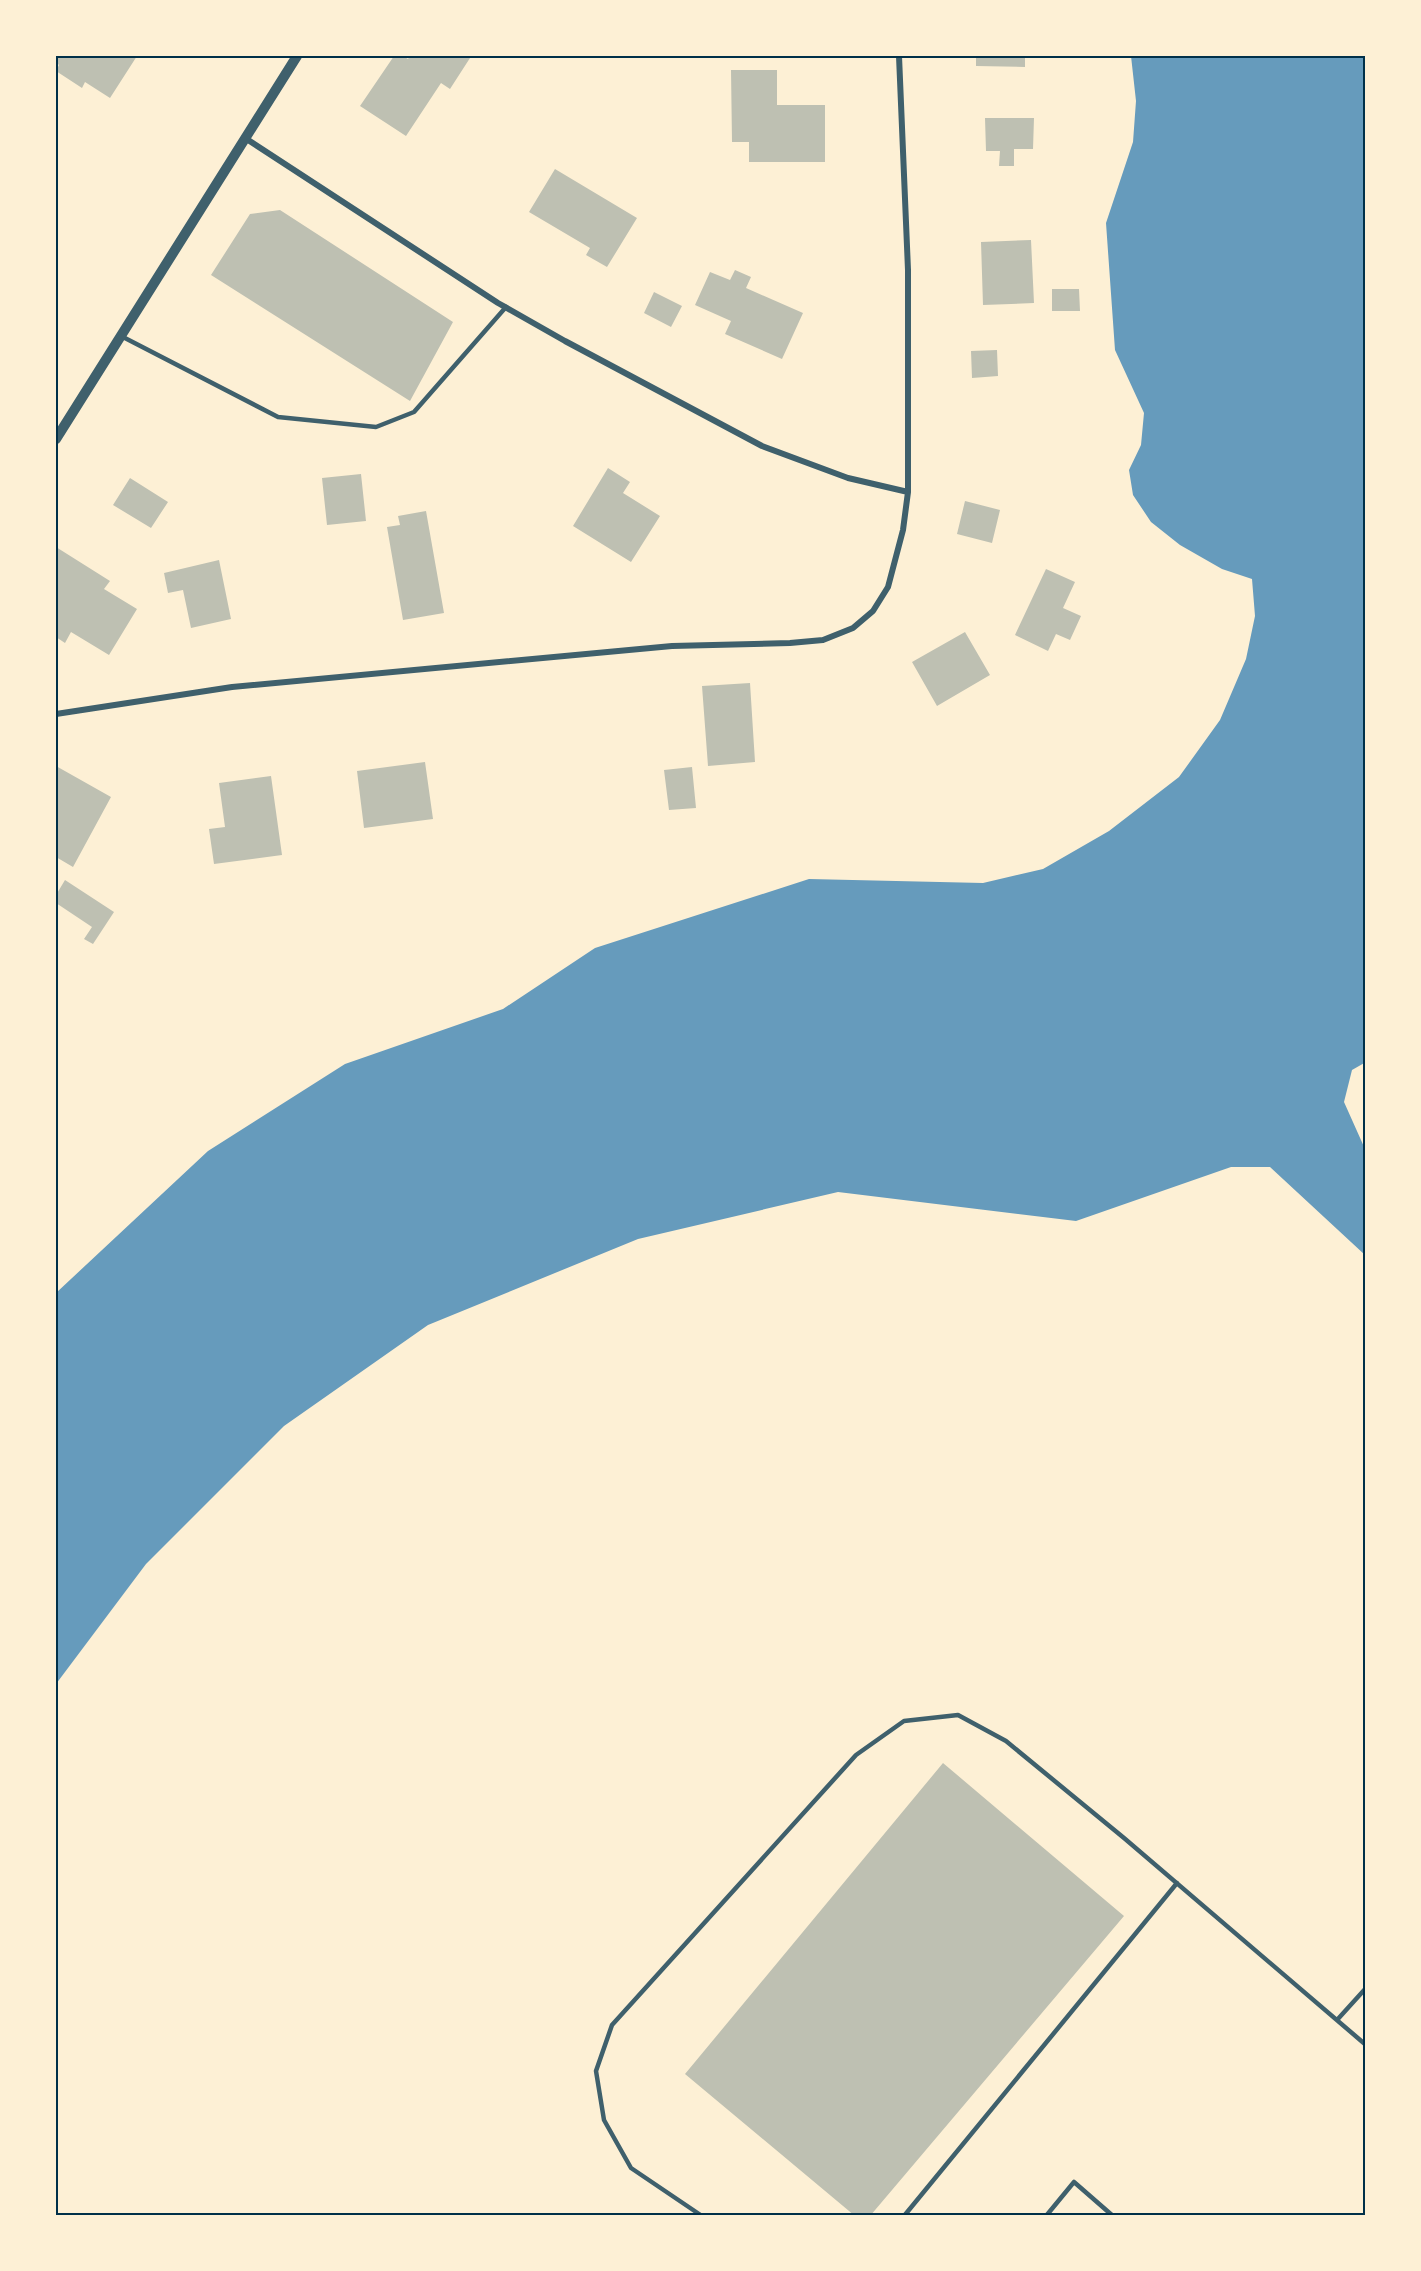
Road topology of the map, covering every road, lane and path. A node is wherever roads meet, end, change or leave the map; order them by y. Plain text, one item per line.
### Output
1 (297, 56) edge
2 (899, 56) edge
3 (245, 138) junction
4 (506, 307) junction
5 (121, 336) junction
6 (56, 439) edge
7 (908, 492) junction
8 (56, 714) edge
9 (1177, 1882) junction
10 (1365, 1988) edge
11 (1337, 2020) junction
12 (1365, 2045) edge
13 (702, 2216) edge
14 (904, 2216) edge
15 (1046, 2216) edge
16 (1113, 2216) edge

1 - 3 street
2 - 7 street
3 - 4 street
3 - 5 street
4 - 5 lane
4 - 7 street
5 - 6 street
7 - 8 street
9 - 11 lane
9 - 13 lane
9 - 14 lane
10 - 11 lane
11 - 12 lane
15 - 16 lane

